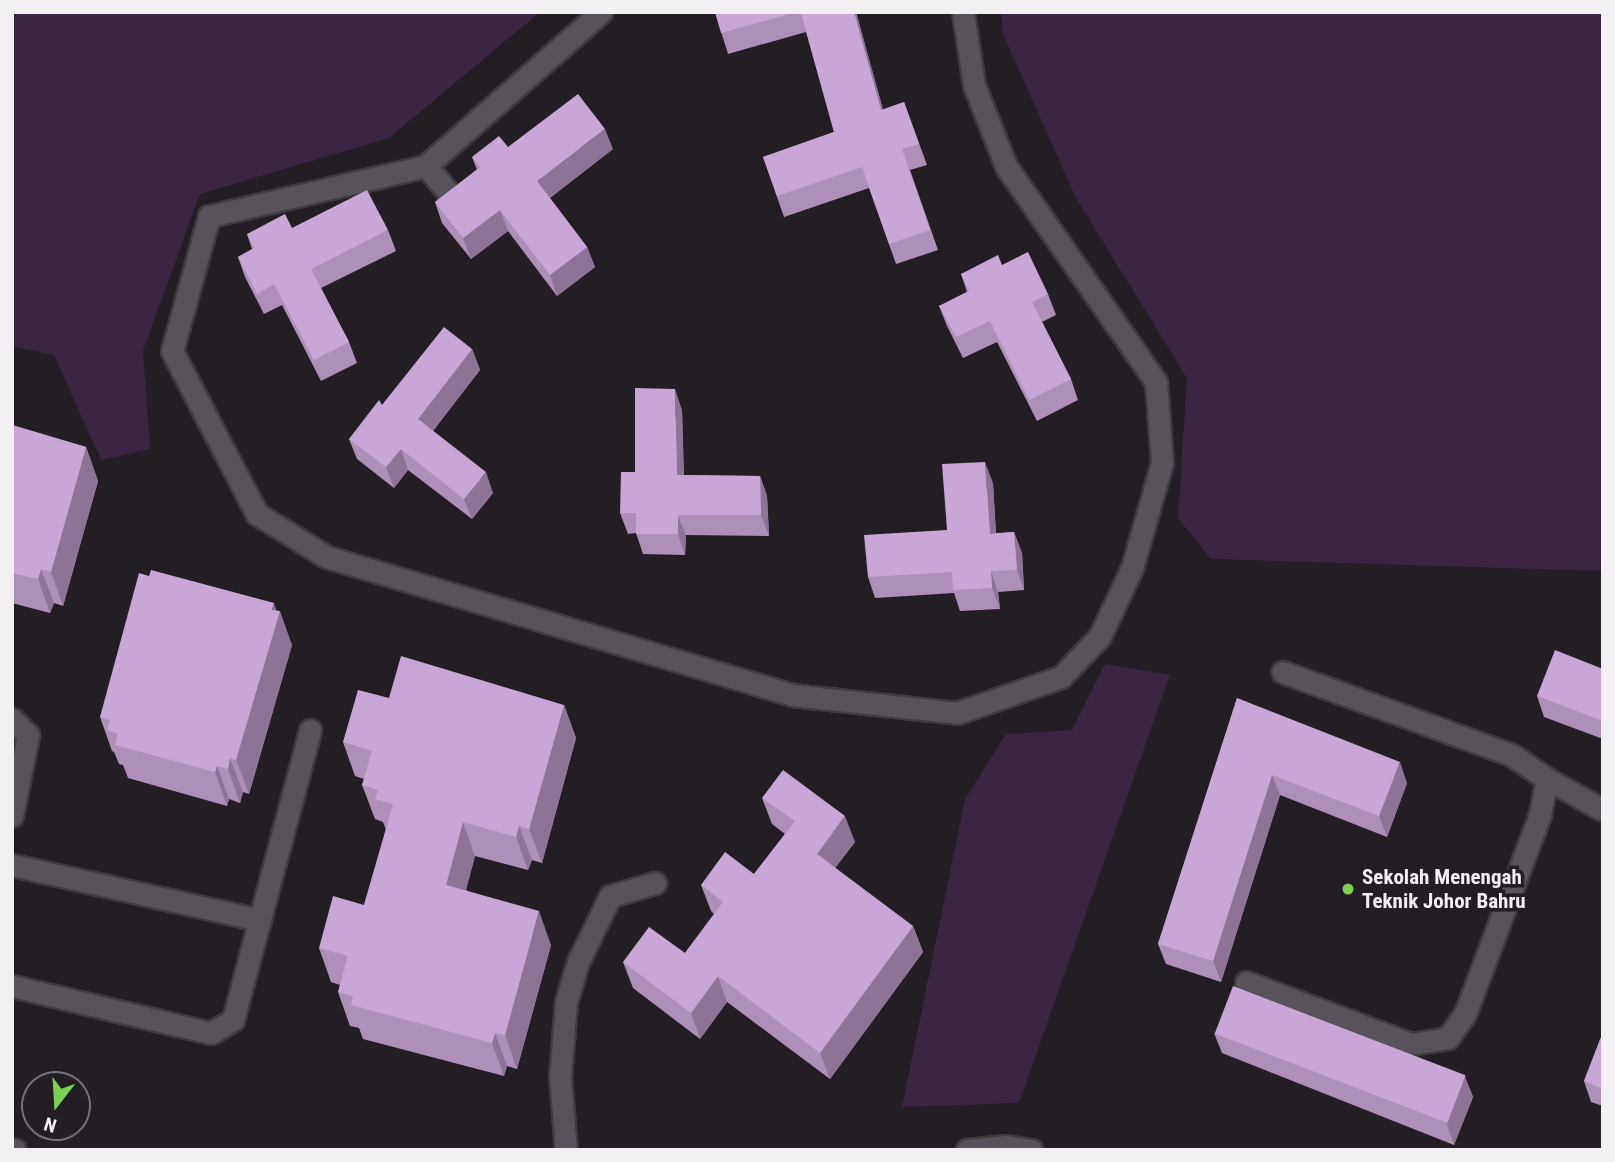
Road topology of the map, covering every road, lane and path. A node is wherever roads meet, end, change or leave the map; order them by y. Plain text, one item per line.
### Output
1 (601, 12) edge
2 (963, 12) edge
3 (426, 166) junction
4 (450, 195) edge
5 (1283, 672) dead end
6 (12, 719) edge
7 (310, 730) dead end
8 (1547, 779) junction
9 (1603, 810) edge
10 (12, 815) edge
11 (12, 865) edge
12 (655, 883) dead end
13 (260, 920) junction
14 (1246, 982) dead end
15 (12, 986) edge
16 (1006, 1148) edge
17 (566, 1150) edge
18 (967, 1150) edge
19 (1032, 1150) edge

1 - 3 street
2 - 3 street
3 - 4 street
5 - 8 street
6 - 10 street
7 - 13 street
8 - 9 street
8 - 14 street
11 - 13 street
12 - 17 street
13 - 15 street
16 - 18 street
16 - 19 street

